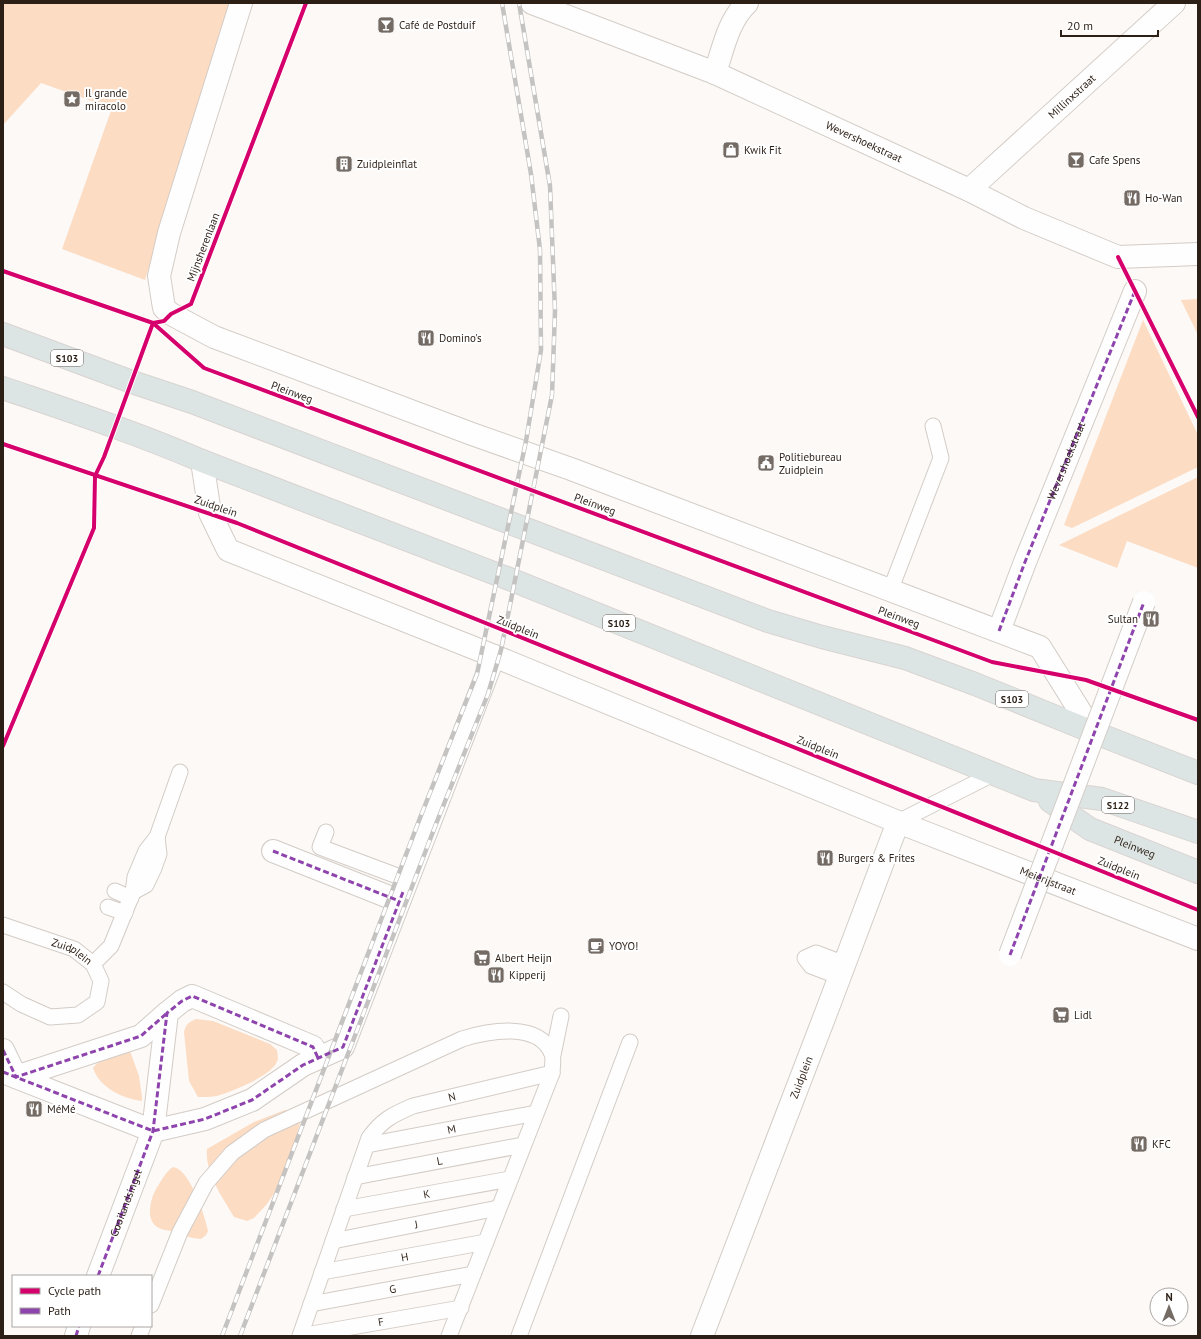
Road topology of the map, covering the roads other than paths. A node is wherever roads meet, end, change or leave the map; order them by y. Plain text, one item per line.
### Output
1 (241, 3) edge
2 (532, 3) edge
3 (747, 3) edge
4 (1174, 3) edge
5 (715, 72) junction
6 (969, 190) junction
7 (1198, 254) edge
8 (1135, 291) dead end
9 (3, 334) edge
10 (3, 388) edge
11 (933, 426) dead end
12 (202, 461) junction
13 (890, 591) junction
14 (1144, 602) dead end
15 (999, 631) junction
16 (494, 656) junction
17 (1092, 732) junction
18 (180, 772) dead end
19 (1198, 773) edge
20 (993, 774) junction
21 (1034, 790) junction
22 (898, 822) junction
23 (326, 832) dead end
24 (1198, 832) edge
25 (273, 851) dead end
26 (1198, 872) edge
27 (115, 891) dead end
28 (403, 891) junction
29 (132, 895) junction
30 (108, 907) dead end
31 (125, 914) junction
32 (3, 925) edge
33 (1198, 939) edge
34 (1010, 955) dead end
35 (93, 964) junction
36 (3, 992) edge
37 (167, 1013) junction
38 (561, 1016) dead end
39 (630, 1042) dead end
40 (3, 1050) edge
41 (552, 1055) junction
42 (318, 1058) junction
43 (552, 1073) junction
44 (10, 1075) edge
45 (536, 1114) junction
46 (153, 1131) junction
47 (367, 1145) junction
48 (523, 1145) junction
49 (355, 1176) junction
50 (510, 1179) junction
51 (498, 1208) junction
52 (344, 1209) junction
53 (333, 1241) junction
54 (486, 1242) junction
55 (322, 1272) junction
56 (474, 1274) junction
57 (98, 1275) edge
58 (152, 1302) edge
59 (311, 1304) junction
60 (461, 1308) junction
61 (300, 1336) edge
62 (448, 1336) edge
63 (518, 1336) edge
64 (702, 1336) edge

1 - 13 street
2 - 5 street, Wevershoekstraat
3 - 5 street
4 - 6 street, Millinxstraat
5 - 6 street, Wevershoekstraat
6 - 7 street, Wevershoekstraat
8 - 15 street, Wevershoekstraat
9 - 17 main road, S103
10 - 12 main road, Pleinweg / S103
11 - 13 lane
12 - 16 street, Zuidplein
12 - 20 main road, Pleinweg / S103
13 - 15 street
14 - 34 street, bridge
15 - 17 street
16 - 22 street, Zuidplein
16 - 28 street
17 - 19 main road, S103
18 - 29 lane
20 - 21 main road, Pleinweg / S103
20 - 22 lane
21 - 24 main road, Pleinweg / S122
21 - 26 main road, Pleinweg / S103
22 - 33 street, Meierijstraat
22 - 64 street, Zuidplein
23 - 28 lane
25 - 28 street
27 - 29 lane
28 - 42 street
29 - 31 lane
30 - 31 lane
31 - 35 lane
32 - 35 lane, Zuidplein
35 - 36 lane, Zuidplein
37 - 42 street
37 - 44 street
37 - 46 street
38 - 41 lane
39 - 63 lane
40 - 44 street
41 - 43 lane
41 - 58 lane
42 - 46 street
43 - 45 lane
43 - 47 lane, N
44 - 46 street
45 - 47 lane, M
45 - 48 lane
46 - 57 street, Gooilandsingel
47 - 49 lane, N
48 - 49 lane, L
48 - 50 lane
49 - 52 lane, N
50 - 51 lane
50 - 52 lane, K
51 - 53 lane, J
51 - 54 lane
52 - 53 lane, N
53 - 55 lane, N
54 - 55 lane, H
54 - 56 lane
55 - 59 lane, N
56 - 59 lane, G
56 - 60 lane
59 - 61 lane, N
60 - 61 lane, F
60 - 62 lane

